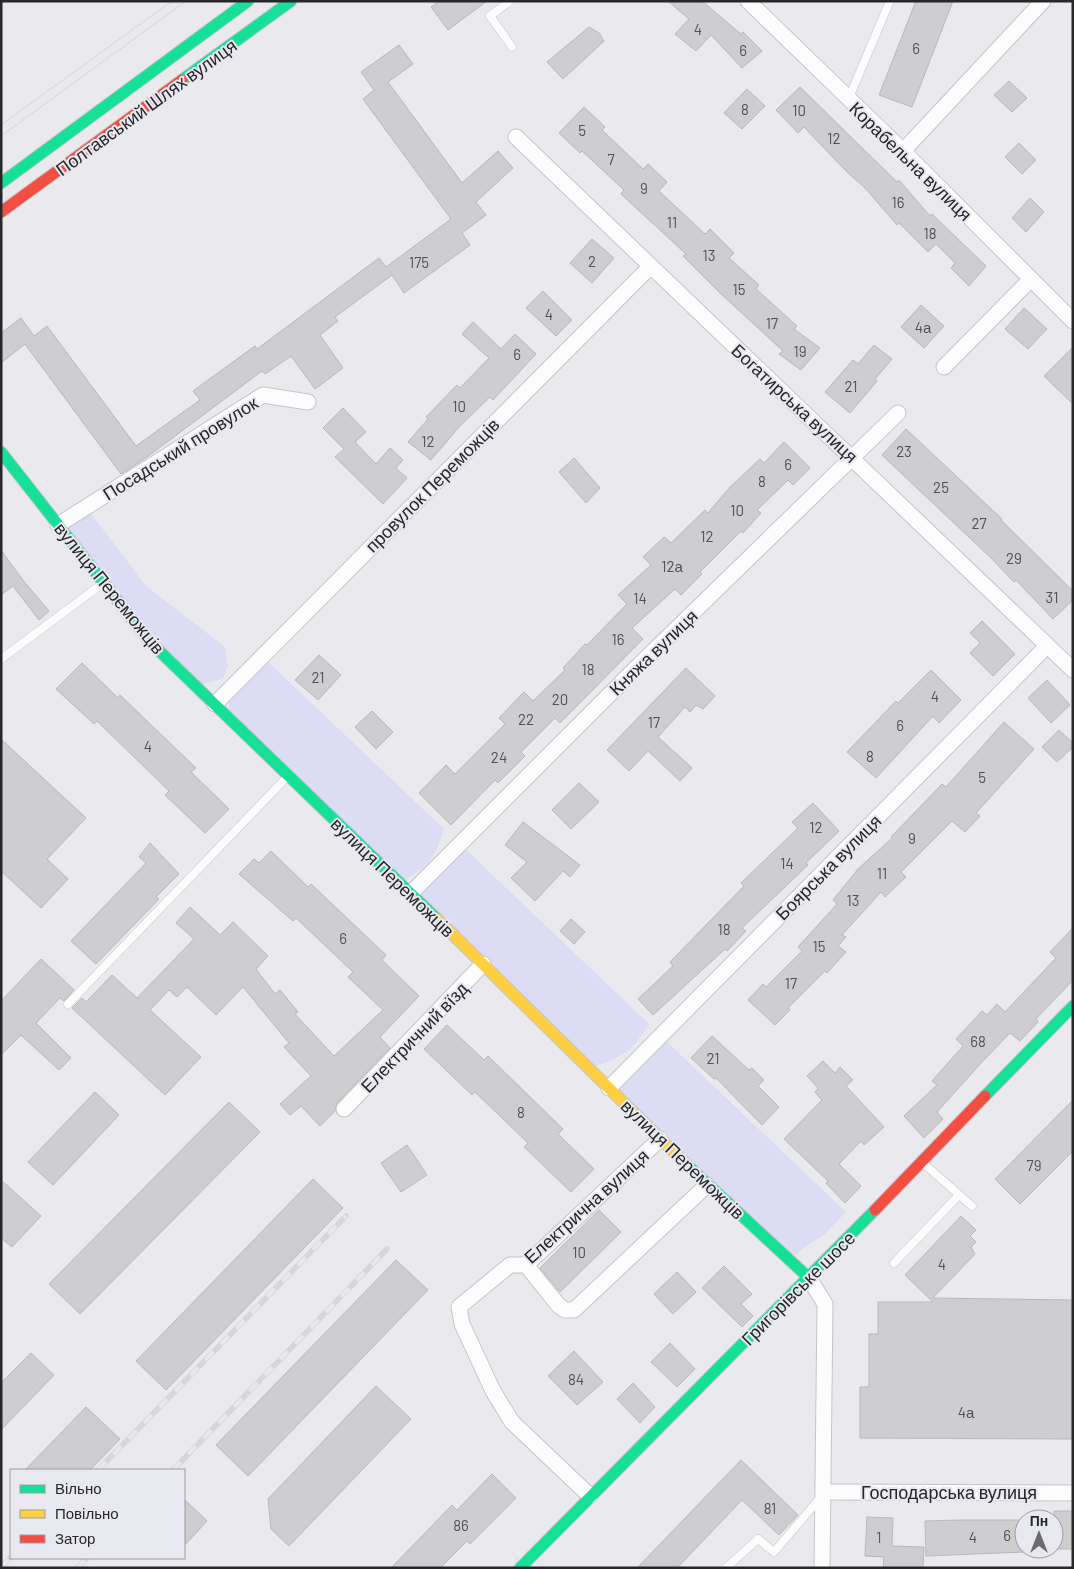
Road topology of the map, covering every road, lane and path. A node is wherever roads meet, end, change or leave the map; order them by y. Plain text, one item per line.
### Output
1 (248, 1) edge
2 (291, 1) edge
3 (510, 1) edge
4 (748, 1) edge
5 (890, 1) edge
6 (1043, 1) edge
7 (512, 47) dead end
8 (848, 100) junction
9 (516, 137) dead end
10 (903, 151) junction
11 (1, 168) edge
12 (13, 187) edge
13 (1, 212) edge
14 (650, 266) junction
15 (1030, 280) junction
16 (1073, 321) edge
17 (944, 366) dead end
18 (308, 402) dead end
19 (898, 413) dead end
20 (1, 452) edge
21 (853, 458) junction
22 (58, 525) junction
23 (104, 582) junction
24 (1047, 646) junction
25 (1, 659) edge
26 (1073, 670) edge
27 (215, 704) junction
28 (288, 776) junction
29 (411, 894) junction
30 (483, 964) junction
31 (68, 1004) dead end
32 (1073, 1006) edge
33 (609, 1088) junction
34 (344, 1109) dead end
35 (660, 1139) junction
36 (922, 1162) junction
37 (707, 1185) junction
38 (959, 1195) junction
39 (972, 1206) dead end
40 (894, 1263) dead end
41 (526, 1265) junction
42 (809, 1278) junction
43 (824, 1492) junction
44 (1073, 1492) edge
45 (590, 1496) junction
46 (520, 1568) edge
47 (726, 1568) edge
48 (822, 1568) edge

1 - 12 street, Полтавський Шлях вулиця
2 - 12 street, Полтавський Шлях вулиця
3 - 7 lane
4 - 8 street, Корабельна вулиця
5 - 8 lane
6 - 10 street
8 - 10 street, Корабельна вулиця
9 - 14 street, Богатирська вулиця
10 - 15 street, Корабельна вулиця
11 - 12 lane
12 - 13 street, Полтавський Шлях вулиця
14 - 21 street, Богатирська вулиця
14 - 27 street, провулок Переможців
15 - 16 street, Корабельна вулиця
15 - 17 street
18 - 22 street, Посадський провулок
19 - 21 street, Княжа вулиця
20 - 22 street, вулиця Переможців
21 - 24 street, Богатирська вулиця
21 - 29 street, Княжа вулиця
22 - 23 street, вулиця Переможців
23 - 25 lane
23 - 27 street, вулиця Переможців
24 - 26 street, Богатирська вулиця
24 - 33 street, Боярська вулиця
27 - 28 street, вулиця Переможців
28 - 29 street, вулиця Переможців
28 - 31 lane
29 - 30 street, вулиця Переможців
30 - 33 street, вулиця Переможців
30 - 34 street, Електричний вїзд
32 - 36 street, Григорівське шосе
33 - 35 street, вулиця Переможців
35 - 37 street, вулиця Переможців
35 - 41 street, Електрична вулиця
36 - 38 lane
36 - 42 street, Григорівське шосе
37 - 41 street
37 - 42 street, вулиця Переможців
38 - 39 lane
38 - 40 lane
41 - 45 street, Електрична вулиця
42 - 43 street
42 - 45 street, Григорівське шосе
43 - 44 street, Господарська вулиця
43 - 47 lane
43 - 48 street
45 - 46 street, Григорівське шосе

